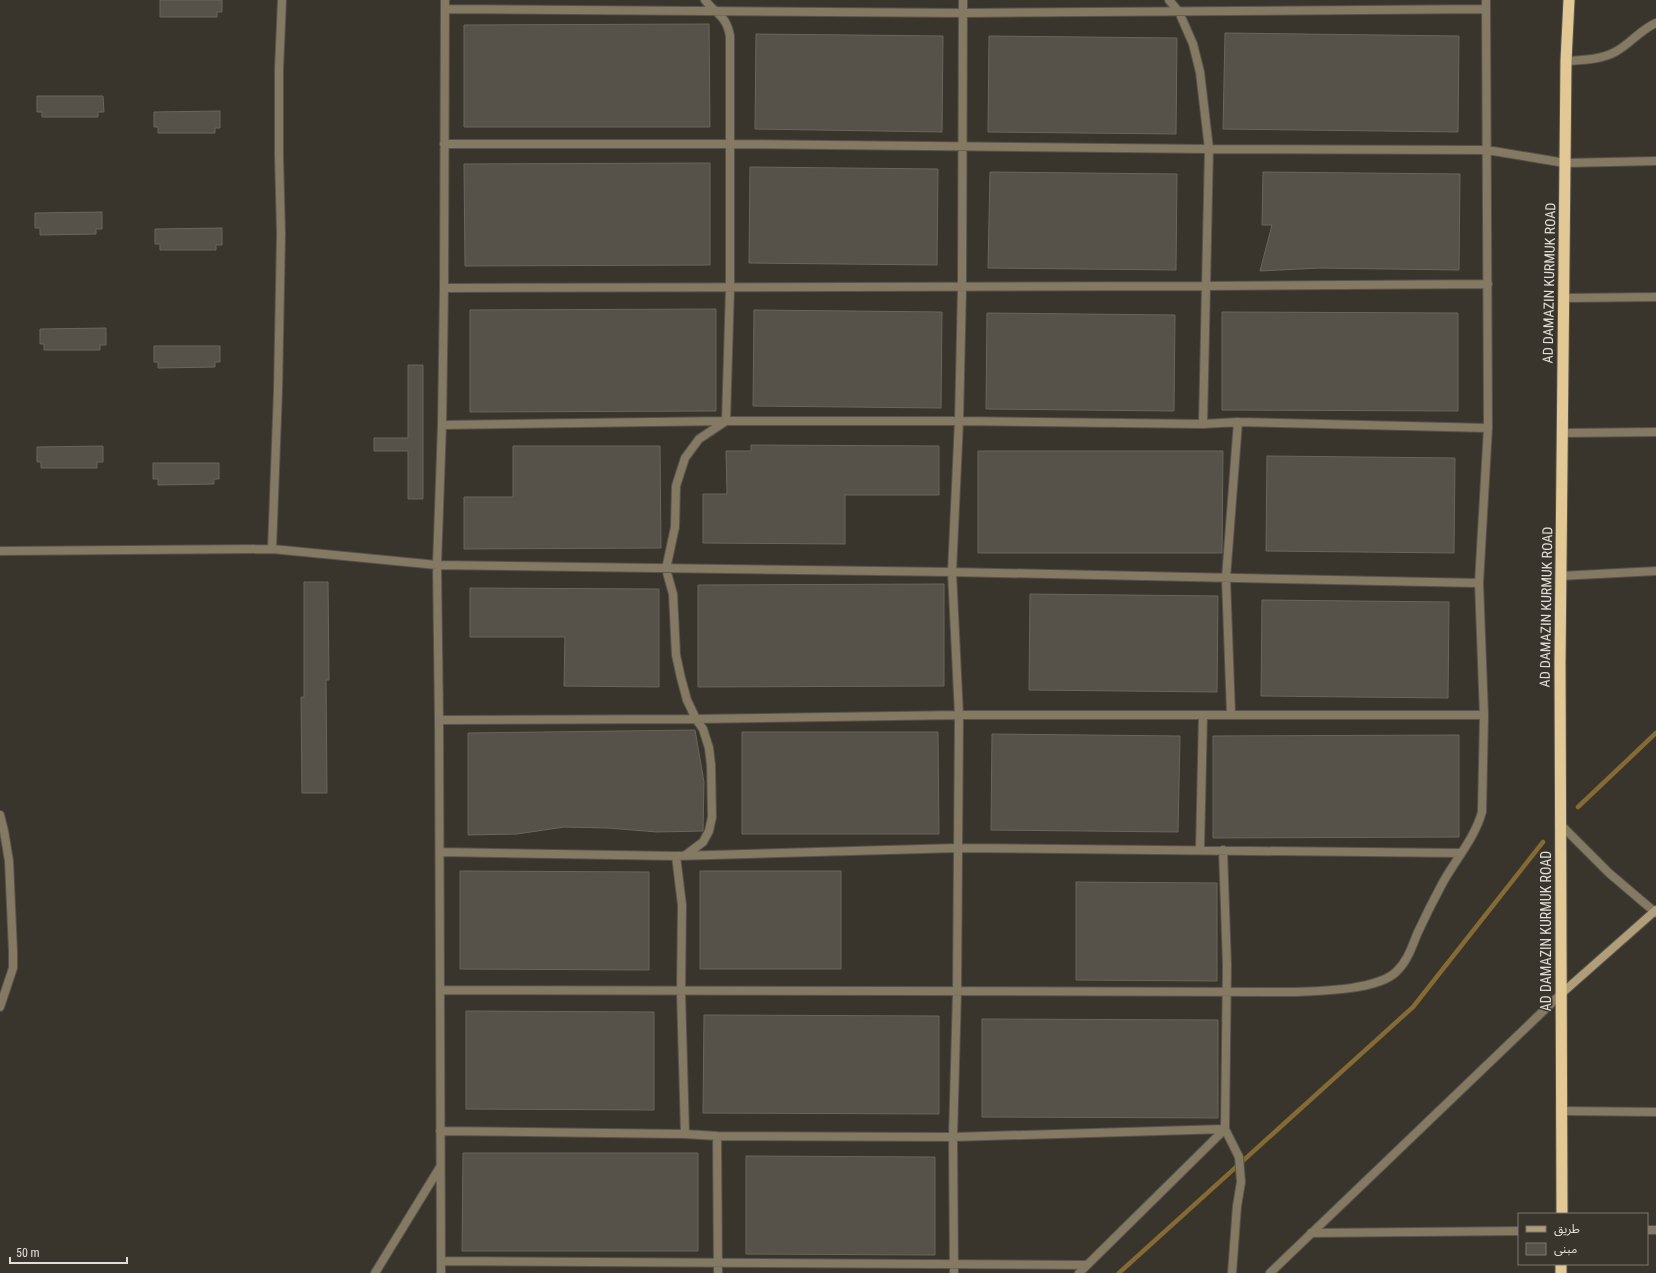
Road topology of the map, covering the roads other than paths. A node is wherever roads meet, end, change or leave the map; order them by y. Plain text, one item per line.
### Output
1 (282, 0) edge
2 (445, 0) edge
3 (705, 0) edge
4 (963, 0) edge
5 (1169, 0) edge
6 (1486, 0) edge
7 (1569, 0) edge
8 (445, 9) junction
9 (1486, 9) junction
10 (718, 12) junction
11 (1179, 12) junction
12 (964, 13) junction
13 (1656, 22) edge
14 (1566, 61) junction
15 (444, 144) junction
16 (731, 144) junction
17 (962, 147) junction
18 (1209, 149) junction
19 (1487, 150) junction
20 (1656, 161) edge
21 (1565, 163) junction
22 (1488, 284) junction
23 (1206, 286) junction
24 (962, 287) junction
25 (444, 288) junction
26 (730, 288) junction
27 (1656, 297) edge
28 (1564, 298) junction
29 (726, 421) junction
30 (959, 421) junction
31 (1238, 422) junction
32 (1203, 424) junction
33 (442, 425) junction
34 (1488, 428) junction
35 (1656, 432) edge
36 (1563, 433) junction
37 (272, 549) junction
38 (0, 551) edge
39 (437, 565) junction
40 (666, 569) junction
41 (1656, 571) edge
42 (952, 572) junction
43 (1560, 576) junction
44 (1226, 578) junction
45 (1479, 583) junction
46 (1231, 714) junction
47 (959, 715) junction
48 (1203, 716) junction
49 (1484, 716) junction
50 (696, 719) junction
51 (439, 720) junction
52 (0, 815) edge
53 (1560, 824) junction
54 (958, 848) junction
55 (1200, 850) junction
56 (1223, 850) junction
57 (440, 852) junction
58 (1460, 853) junction
59 (685, 855) junction
60 (676, 856) junction
61 (1656, 911) edge
62 (440, 990) junction
63 (681, 992) junction
64 (957, 992) junction
65 (1227, 992) junction
66 (1562, 994) junction
67 (0, 1007) edge
68 (1562, 1111) junction
69 (1656, 1112) edge
70 (1225, 1129) junction
71 (440, 1131) junction
72 (685, 1134) junction
73 (717, 1136) junction
74 (952, 1137) junction
75 (440, 1166) junction
76 (1562, 1213) edge
77 (1518, 1231) edge
78 (1310, 1233) junction
79 (441, 1261) junction
80 (718, 1263) junction
81 (954, 1264) junction
82 (1087, 1265) junction
83 (375, 1273) edge
84 (441, 1273) edge
85 (718, 1273) edge
86 (954, 1273) edge
87 (1079, 1273) edge
88 (1232, 1273) edge
89 (1270, 1273) edge

1 - 37 street
2 - 8 street
3 - 10 street
4 - 12 street
5 - 11 street
6 - 9 street
7 - 14 highway, AD DAMAZIN KURMUK ROAD
8 - 10 street
8 - 15 street
9 - 11 street
9 - 19 street
10 - 12 street
10 - 16 street
11 - 12 street
11 - 18 street
12 - 17 street
13 - 14 street
14 - 21 highway, AD DAMAZIN KURMUK ROAD
15 - 16 street
15 - 25 street
16 - 17 street
16 - 26 street
17 - 18 street
17 - 24 street
18 - 19 street
18 - 23 street
19 - 21 street
19 - 22 street
20 - 21 street
21 - 28 highway, AD DAMAZIN KURMUK ROAD
22 - 23 street
22 - 34 street
23 - 24 street
23 - 32 street
24 - 26 street
24 - 30 street
25 - 26 street
25 - 33 street
26 - 29 street
27 - 28 street
28 - 36 highway, AD DAMAZIN KURMUK ROAD
29 - 30 street
29 - 33 street
29 - 40 street
30 - 32 street
30 - 42 street
31 - 32 street
31 - 34 street
31 - 44 street
33 - 39 street
34 - 45 street
35 - 36 street
36 - 43 highway, AD DAMAZIN KURMUK ROAD
37 - 38 street
37 - 39 street
39 - 40 street
39 - 51 street
40 - 42 street
40 - 50 street
41 - 43 street
42 - 44 street
42 - 47 street
43 - 53 highway, AD DAMAZIN KURMUK ROAD
44 - 45 street
44 - 46 street
45 - 49 street
46 - 48 street
46 - 49 street
47 - 48 street
47 - 50 street
47 - 54 street
48 - 55 street
49 - 58 street
50 - 51 street
50 - 59 street
51 - 57 street
52 - 67 street
53 - 61 street
53 - 66 highway, AD DAMAZIN KURMUK ROAD
54 - 55 street
54 - 59 street
54 - 64 street
55 - 56 street
56 - 58 street
56 - 65 street
57 - 60 street
57 - 62 street
58 - 65 street
59 - 60 street
60 - 63 street
61 - 66 main road
62 - 63 street
62 - 71 street
63 - 64 street
63 - 72 street
64 - 65 street
64 - 74 street
65 - 70 street
66 - 68 highway, AD DAMAZIN KURMUK ROAD
66 - 78 street
68 - 69 street
68 - 76 highway, AD DAMAZIN KURMUK ROAD
70 - 74 street
70 - 82 street
70 - 88 street
71 - 72 street
71 - 75 street
72 - 73 street
73 - 74 street
73 - 80 street
74 - 81 street
75 - 79 street
75 - 83 street
77 - 78 street
78 - 89 street
79 - 80 street
79 - 84 street
80 - 81 street
80 - 85 street
81 - 82 street
81 - 86 street
82 - 87 street

